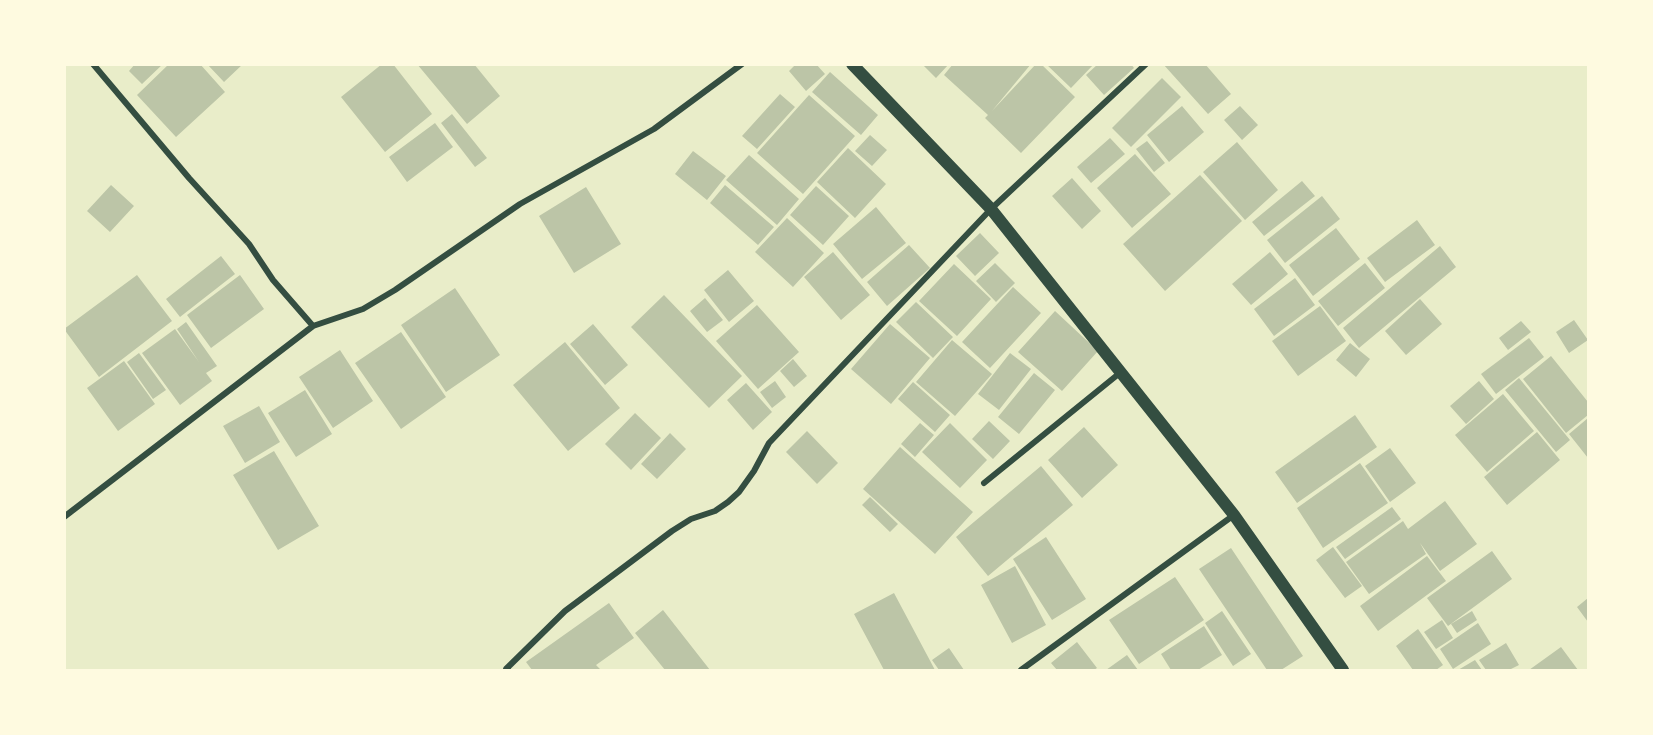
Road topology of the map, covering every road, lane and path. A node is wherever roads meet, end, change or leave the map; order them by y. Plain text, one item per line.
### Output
1 (93, 64) edge
2 (742, 64) edge
3 (852, 64) edge
4 (1146, 64) edge
5 (991, 209) junction
6 (314, 326) junction
7 (1121, 372) junction
8 (984, 483) dead end
9 (1234, 515) junction
10 (64, 517) edge
11 (506, 670) edge
12 (1022, 670) edge
13 (1343, 670) edge

1 - 6 street
2 - 6 street
3 - 5 main road
4 - 5 street
5 - 7 main road
5 - 11 street
6 - 10 street
7 - 8 street
7 - 9 main road
9 - 12 street
9 - 13 main road

